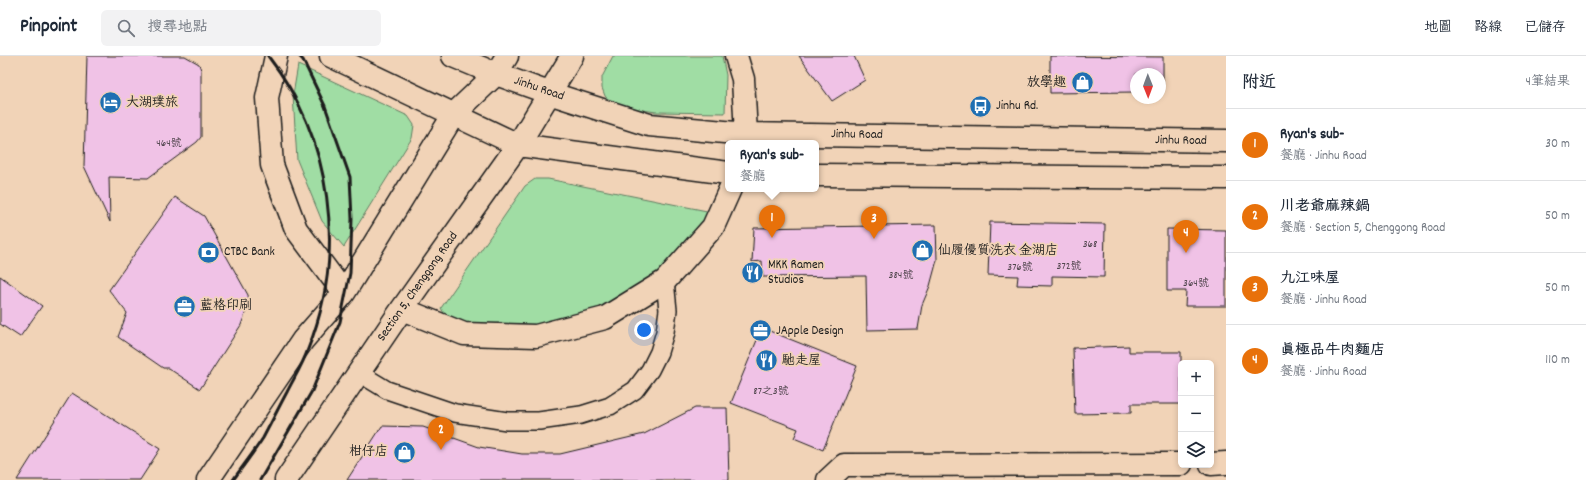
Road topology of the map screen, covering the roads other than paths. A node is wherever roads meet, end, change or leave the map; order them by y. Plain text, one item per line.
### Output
1 (276, 56) edge
2 (331, 56) edge
3 (453, 56) edge
4 (572, 56) edge
5 (736, 56) edge
6 (502, 65) edge
7 (549, 93) junction
8 (454, 114) junction
9 (746, 134) junction
10 (1226, 141) edge
11 (518, 145) junction
12 (725, 173) edge
13 (819, 175) edge
14 (1226, 178) edge
15 (729, 192) edge
16 (665, 281) junction
17 (344, 293) junction
18 (402, 309) junction
19 (359, 373) junction
20 (1178, 464) edge
21 (1214, 464) edge
22 (1226, 464) edge
23 (208, 480) edge
24 (286, 480) edge
25 (828, 480) edge

1 - 17 main road
2 - 8 main road
3 - 6 main road, Jinhu Road
4 - 7 main road, Section 5, Chenggong Road
5 - 9 main road
6 - 7 main road, Jinhu Road
6 - 8 main road
7 - 9 main road, Jinhu Road
7 - 11 main road, Section 5, Chenggong Road
8 - 11 main road
8 - 17 main road
9 - 10 main road, Jinhu Road
11 - 12 main road
11 - 18 main road, Section 5, Chenggong Road
13 - 14 main road
15 - 16 main road
16 - 18 main road
16 - 19 lane
17 - 23 main road
18 - 19 main road, Section 5, Chenggong Road
19 - 24 main road, Section 5, Chenggong Road
20 - 25 main road
21 - 22 main road

